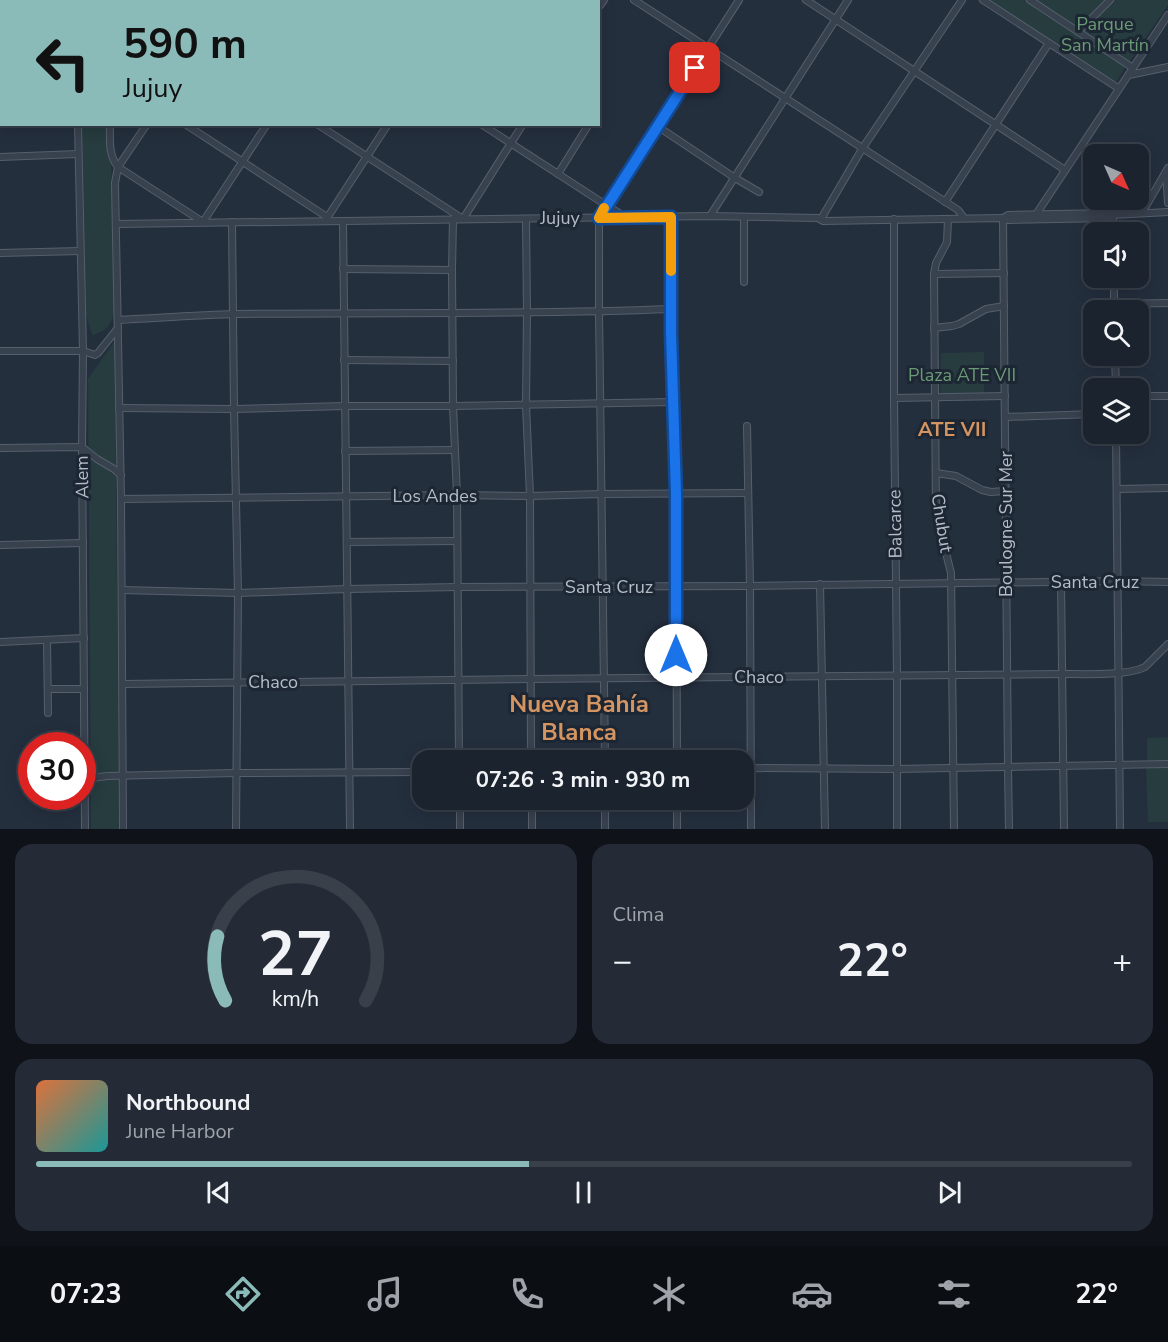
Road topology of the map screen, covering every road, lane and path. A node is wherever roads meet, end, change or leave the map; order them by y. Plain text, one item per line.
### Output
1 (634, 0) edge
2 (739, 0) edge
3 (806, 0) edge
4 (849, 0) edge
5 (962, 0) edge
6 (984, 0) edge
7 (1030, 0) edge
8 (1110, 0) edge
9 (644, 3) edge
10 (1168, 15) edge
11 (836, 20) junction
12 (1168, 28) edge
13 (1158, 30) junction
14 (1078, 32) junction
15 (1049, 43) junction
16 (708, 48) junction
17 (1168, 67) edge
18 (1133, 68) junction
19 (914, 71) junction
20 (1129, 75) junction
21 (1118, 88) junction
22 (785, 98) junction
23 (997, 124) junction
24 (78, 126) edge
25 (110, 126) edge
26 (146, 126) edge
27 (188, 126) edge
28 (266, 126) edge
29 (320, 126) edge
30 (387, 126) edge
31 (484, 126) edge
32 (522, 126) edge
33 (588, 126) edge
34 (657, 126) junction
35 (511, 144) junction
36 (862, 149) junction
37 (78, 154) junction
38 (0, 157) edge
39 (367, 157) junction
40 (242, 162) junction
41 (118, 167) junction
42 (1065, 170) junction
43 (1167, 170) edge
44 (558, 174) junction
45 (735, 178) junction
46 (759, 192) dead end
47 (945, 202) junction
48 (1168, 203) edge
49 (606, 205) junction
50 (1168, 212) edge
51 (1142, 213) junction
52 (1113, 215) junction
53 (710, 216) junction
54 (671, 217) junction
55 (744, 217) junction
56 (1034, 217) junction
57 (599, 218) junction
58 (628, 218) junction
59 (964, 218) junction
60 (1003, 218) junction
61 (327, 219) junction
62 (453, 219) junction
63 (464, 219) junction
64 (526, 219) junction
65 (821, 219) junction
66 (894, 219) junction
67 (948, 219) junction
68 (203, 222) junction
69 (232, 222) junction
70 (343, 222) junction
71 (1113, 222) edge
72 (116, 224) junction
73 (80, 251) junction
74 (0, 254) edge
75 (344, 269) junction
76 (452, 270) junction
77 (1004, 273) junction
78 (934, 274) junction
79 (744, 282) dead end
80 (1168, 303) edge
81 (1149, 304) edge
82 (1004, 306) junction
83 (671, 309) junction
84 (527, 312) junction
85 (599, 312) junction
86 (343, 313) junction
87 (234, 314) junction
88 (452, 314) junction
89 (118, 320) junction
90 (118, 328) junction
91 (934, 328) junction
92 (0, 351) edge
93 (83, 351) junction
94 (344, 360) junction
95 (453, 361) junction
96 (1005, 396) junction
97 (1149, 396) edge
98 (1168, 396) edge
99 (934, 397) junction
100 (894, 398) junction
101 (673, 402) junction
102 (600, 403) junction
103 (526, 405) junction
104 (344, 406) junction
105 (453, 406) junction
106 (119, 408) junction
107 (234, 409) junction
108 (1083, 414) edge
109 (1005, 417) junction
110 (747, 426) dead end
111 (1116, 444) edge
112 (82, 447) junction
113 (0, 448) edge
114 (455, 450) junction
115 (345, 451) junction
116 (936, 473) junction
117 (121, 475) junction
118 (1168, 488) edge
119 (1117, 489) junction
120 (1005, 492) junction
121 (748, 493) junction
122 (601, 494) junction
123 (676, 494) junction
124 (457, 495) junction
125 (530, 496) junction
126 (346, 497) junction
127 (237, 498) junction
128 (121, 499) junction
129 (457, 541) junction
130 (347, 542) junction
131 (83, 543) junction
132 (0, 545) edge
133 (1118, 581) junction
134 (1006, 582) junction
135 (1061, 582) junction
136 (1168, 582) edge
137 (950, 583) junction
138 (820, 584) junction
139 (896, 584) junction
140 (676, 586) junction
141 (750, 586) junction
142 (458, 587) junction
143 (530, 587) junction
144 (602, 587) junction
145 (347, 589) junction
146 (122, 590) junction
147 (238, 593) junction
148 (84, 638) junction
149 (47, 640) junction
150 (0, 642) edge
151 (1168, 644) edge
152 (1119, 672) junction
153 (1007, 674) junction
154 (952, 675) junction
155 (1063, 675) junction
156 (897, 676) junction
157 (750, 677) junction
158 (823, 677) junction
159 (603, 678) junction
160 (676, 678) junction
161 (531, 679) junction
162 (458, 680) junction
163 (348, 681) junction
164 (237, 682) junction
165 (123, 684) junction
166 (48, 689) junction
167 (84, 689) junction
168 (48, 713) dead end
169 (84, 732) edge
170 (459, 750) edge
171 (531, 750) edge
172 (605, 750) edge
173 (677, 750) edge
174 (748, 750) edge
175 (1168, 764) edge
176 (1119, 765) junction
177 (1062, 767) junction
178 (754, 768) edge
179 (825, 768) junction
180 (954, 768) junction
181 (1008, 768) junction
182 (896, 769) junction
183 (348, 772) junction
184 (412, 772) edge
185 (236, 773) junction
186 (123, 776) junction
187 (96, 777) edge
188 (85, 810) edge
189 (460, 810) edge
190 (532, 810) edge
191 (605, 810) edge
192 (677, 810) edge
193 (750, 810) edge
194 (85, 829) edge
195 (123, 829) edge
196 (236, 829) edge
197 (350, 829) edge
198 (460, 829) edge
199 (532, 829) edge
200 (605, 829) edge
201 (677, 829) edge
202 (751, 829) edge
203 (825, 829) edge
204 (897, 829) edge
205 (954, 829) edge
206 (1009, 829) edge
207 (1064, 829) edge
208 (1120, 829) edge

1 - 9 street
2 - 16 street
3 - 11 street
4 - 11 street
5 - 19 street
6 - 15 street
7 - 14 street
8 - 14 street
9 - 16 street
10 - 13 street
11 - 19 street
11 - 22 street
12 - 13 street
13 - 18 street
14 - 18 street
15 - 21 street
15 - 23 street
16 - 22 street
16 - 34 street
17 - 20 street
18 - 20 street
19 - 23 street
19 - 36 street
20 - 21 street
21 - 42 street
22 - 36 street
22 - 45 street
23 - 42 street
23 - 47 street
24 - 37 street, Alem
25 - 41 street
26 - 41 street
27 - 40 street
28 - 40 street
29 - 39 street
30 - 39 street
31 - 35 street
32 - 35 street
33 - 44 street
34 - 45 street
34 - 49 street
35 - 44 street
35 - 63 street
36 - 47 street
36 - 65 street
37 - 38 street
37 - 73 street, Alem
39 - 61 street
39 - 63 street
40 - 61 street
40 - 68 street
41 - 68 street
41 - 72 street
42 - 56 street
43 - 48 street
43 - 51 street
44 - 49 street
45 - 46 street
45 - 53 street
47 - 59 street
49 - 57 street
49 - 58 street
50 - 51 street
51 - 52 street
52 - 56 street, Jujuy
52 - 71 street
53 - 54 street, Jujuy
53 - 55 street, Jujuy
54 - 58 street, Jujuy
54 - 83 street
55 - 65 street, Jujuy
55 - 79 street
56 - 60 street, Jujuy
57 - 58 street, Jujuy
57 - 64 street, Jujuy
57 - 85 street
59 - 60 street, Jujuy
59 - 67 street, Jujuy
60 - 77 street, Boulogne Sur Mer
61 - 69 street, Jujuy
61 - 70 street, Jujuy
62 - 63 street, Jujuy
62 - 70 street, Jujuy
62 - 76 street
63 - 64 street, Jujuy
64 - 84 street
65 - 66 street, Jujuy
66 - 67 street, Jujuy
66 - 100 street, Balcarce
67 - 78 street, Chubut
68 - 69 street, Jujuy
68 - 72 street, Jujuy
69 - 87 street
70 - 75 street
72 - 89 street
73 - 74 street
73 - 93 street, Alem
75 - 76 street
75 - 86 street
76 - 88 street
77 - 78 street
77 - 82 street, Boulogne Sur Mer
78 - 91 street, Chubut
80 - 81 street
82 - 91 street
82 - 96 street, Boulogne Sur Mer
83 - 85 street
83 - 101 street
84 - 85 street
84 - 88 street
84 - 103 street
85 - 102 street
86 - 87 street
86 - 88 street
86 - 94 street
87 - 89 street
87 - 107 street
88 - 95 street
89 - 90 street
90 - 93 street
90 - 106 street
91 - 99 street, Chubut
92 - 93 street
93 - 112 street, Alem
94 - 95 street
94 - 104 street
95 - 105 street
96 - 99 street
96 - 109 street, Boulogne Sur Mer
97 - 98 street
99 - 100 street
99 - 116 street, Chubut
100 - 139 street, Balcarce
101 - 102 street
101 - 123 street
102 - 103 street
102 - 122 street
103 - 105 street
103 - 125 street
104 - 105 street
104 - 107 street
104 - 115 street
105 - 114 street
106 - 107 street
106 - 117 street
107 - 127 street
108 - 109 street
109 - 120 street, Boulogne Sur Mer
110 - 121 street
111 - 119 street
112 - 113 street
112 - 117 street
112 - 131 street, Alem
114 - 115 street
114 - 124 street
115 - 126 street
116 - 120 street
116 - 137 street, Chubut
117 - 128 street
118 - 119 street
119 - 133 street
120 - 134 street, Boulogne Sur Mer
121 - 123 street, Los Andes
121 - 141 street
122 - 123 street, Los Andes
122 - 125 street, Los Andes
122 - 144 street
123 - 140 street
124 - 125 street, Los Andes
124 - 126 street, Los Andes
124 - 129 street
125 - 143 street
126 - 127 street, Los Andes
126 - 130 street
127 - 128 street, Los Andes
127 - 147 street
128 - 146 street
129 - 130 street
129 - 142 street
130 - 145 street
131 - 132 street
131 - 148 street, Alem
133 - 135 street, Santa Cruz
133 - 136 street, Santa Cruz
133 - 152 street
134 - 135 street, Santa Cruz
134 - 137 street, Santa Cruz
134 - 153 street, Boulogne Sur Mer
135 - 155 street
137 - 139 street, Santa Cruz
137 - 154 street, Chubut
138 - 139 street, Santa Cruz
138 - 141 street, Santa Cruz
138 - 158 street
139 - 156 street, Balcarce
140 - 141 street, Santa Cruz
140 - 144 street, Santa Cruz
140 - 160 street
141 - 157 street
142 - 143 street, Santa Cruz
142 - 145 street, Santa Cruz
142 - 162 street
143 - 144 street, Santa Cruz
143 - 161 street
144 - 159 street
145 - 147 street, Santa Cruz
145 - 163 street
146 - 147 street, Santa Cruz
146 - 165 street
147 - 164 street
148 - 149 street
148 - 167 street, Alem
149 - 150 street
149 - 166 street
151 - 152 street, Chaco
152 - 155 street, Chaco
152 - 176 street
153 - 154 street, Chaco
153 - 155 street, Chaco
153 - 181 street, Boulogne Sur Mer
154 - 156 street, Chaco
154 - 180 street, Chubut
155 - 177 street
156 - 158 street, Chaco
156 - 182 street, Balcarce
157 - 158 street, Chaco
157 - 160 street, Chaco
157 - 174 street
158 - 179 street
159 - 160 street, Chaco
159 - 161 street, Chaco
159 - 172 street
160 - 173 street
161 - 162 street, Chaco
161 - 171 street
162 - 163 street, Chaco
162 - 170 street
163 - 164 street, Chaco
163 - 183 street
164 - 165 street, Chaco
164 - 185 street
165 - 186 street
166 - 167 street
166 - 168 street
167 - 169 street, Alem
175 - 176 street
176 - 177 street
176 - 208 street
177 - 181 street
177 - 207 street
178 - 179 street
179 - 182 street
179 - 203 street
180 - 181 street
180 - 182 street
180 - 205 street, Chubut
181 - 206 street, Boulogne Sur Mer
182 - 204 street, Balcarce
183 - 184 street
183 - 185 street
183 - 197 street
185 - 186 street
185 - 196 street
186 - 187 street
186 - 195 street
188 - 194 street, Alem
189 - 198 street
190 - 199 street
191 - 200 street
192 - 201 street
193 - 202 street

